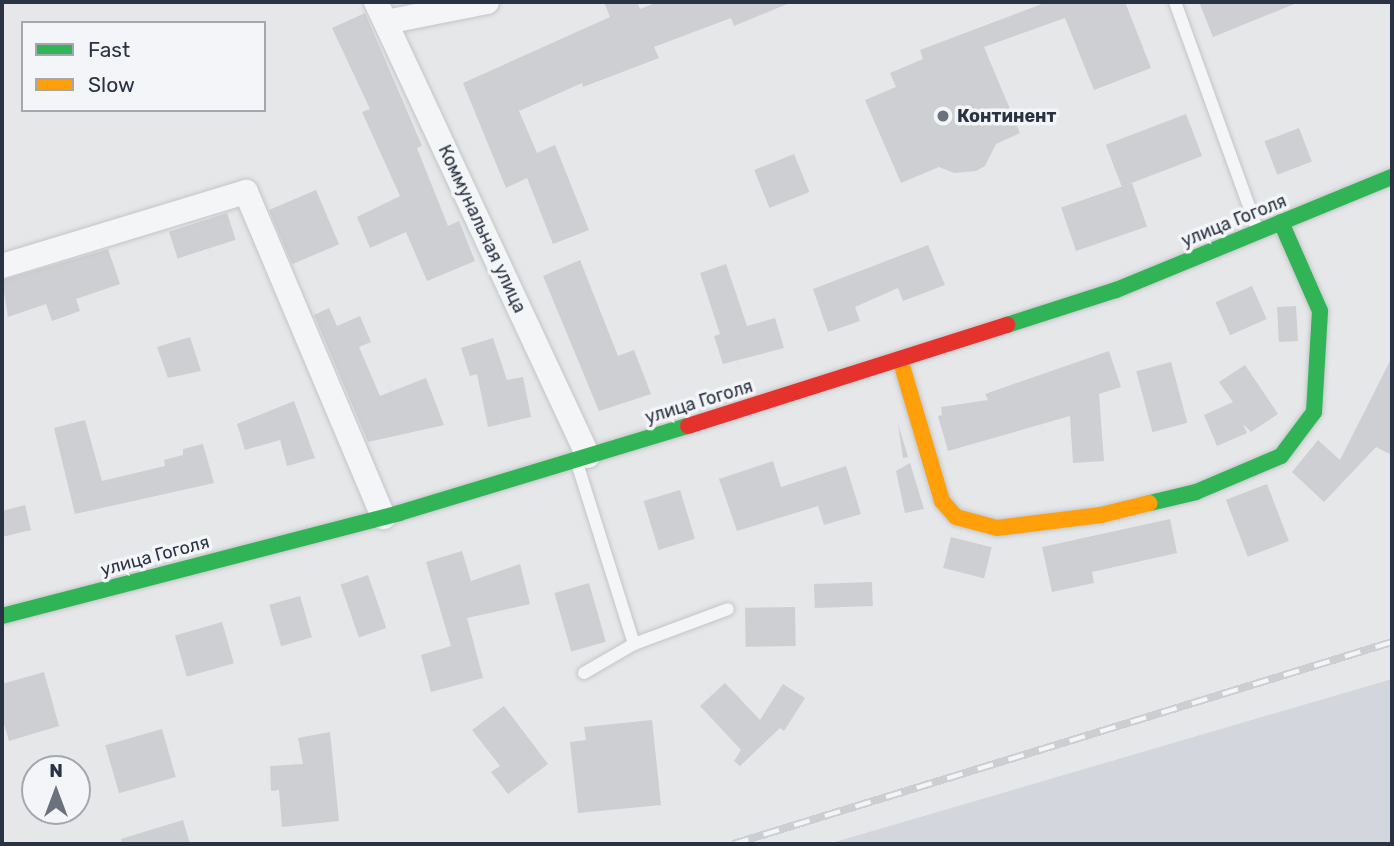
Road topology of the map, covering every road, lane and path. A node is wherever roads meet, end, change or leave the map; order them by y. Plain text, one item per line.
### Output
1 (487, 2) edge
2 (1175, 2) edge
3 (381, 12) edge
4 (1392, 177) edge
5 (1282, 222) junction
6 (1258, 232) junction
7 (2, 266) edge
8 (900, 359) junction
9 (582, 457) junction
10 (383, 517) junction
11 (728, 609) dead end
12 (2, 616) edge
13 (634, 644) junction
14 (584, 673) dead end

1 - 3 street
2 - 6 lane
3 - 9 street, Коммунальная улица
4 - 5 main road, улица Гоголя
5 - 6 main road, улица Гоголя
5 - 8 main road
6 - 8 main road, улица Гоголя
7 - 10 street
8 - 9 main road, улица Гоголя
9 - 10 main road, улица Гоголя
9 - 13 lane
10 - 12 main road, улица Гоголя
11 - 13 lane
13 - 14 lane

